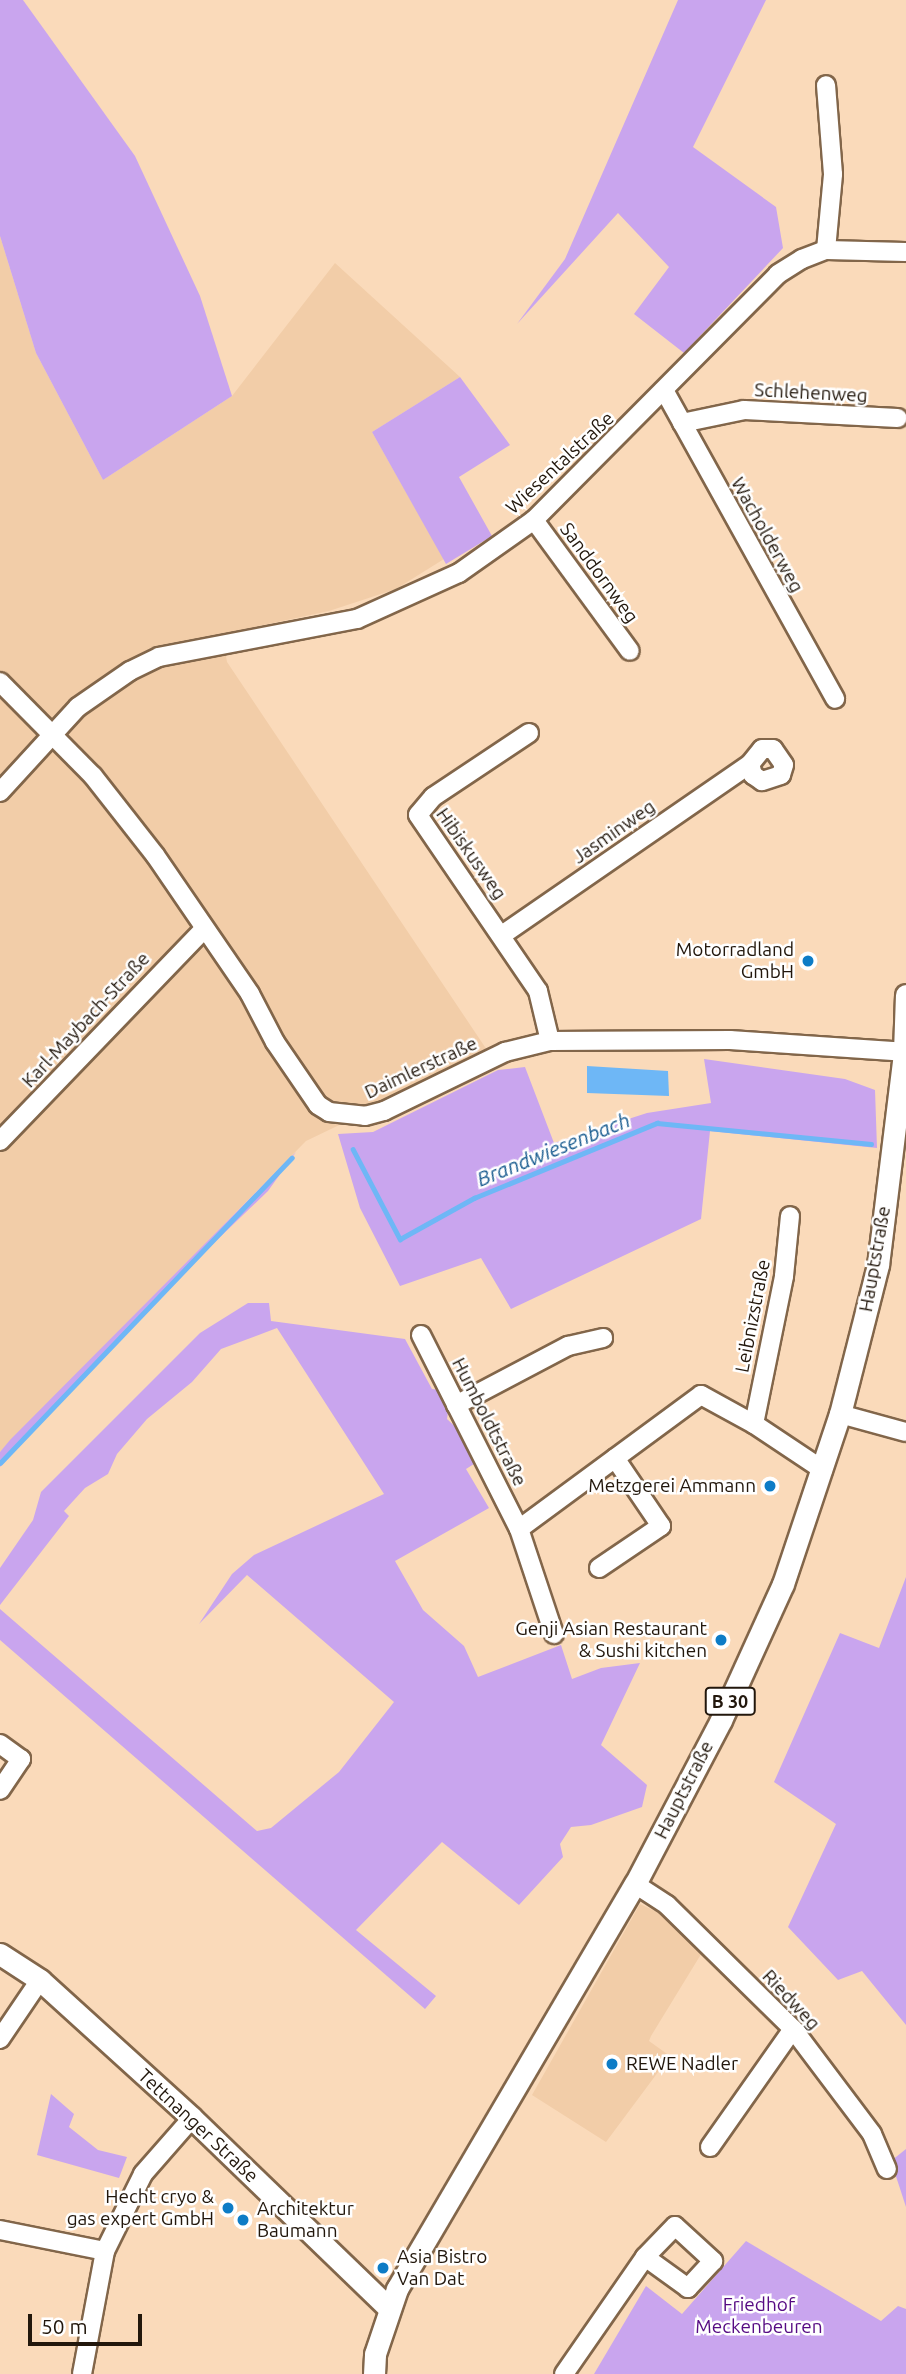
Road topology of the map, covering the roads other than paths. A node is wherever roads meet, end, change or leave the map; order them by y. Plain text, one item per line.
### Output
1 (826, 85) dead end
2 (826, 250) junction
3 (906, 252) edge
4 (664, 390) junction
5 (898, 418) dead end
6 (682, 423) junction
7 (534, 520) junction
8 (630, 651) dead end
9 (0, 682) edge
10 (835, 699) dead end
11 (529, 733) dead end
12 (52, 734) junction
13 (750, 764) dead end
14 (0, 792) edge
15 (204, 929) junction
16 (502, 935) junction
17 (906, 995) edge
18 (550, 1041) junction
19 (904, 1052) junction
20 (0, 1141) edge
21 (790, 1216) dead end
22 (421, 1335) dead end
23 (603, 1338) dead end
24 (456, 1405) junction
25 (841, 1414) junction
26 (754, 1424) junction
27 (906, 1432) edge
28 (615, 1458) junction
29 (823, 1471) junction
30 (519, 1528) junction
31 (599, 1568) dead end
32 (554, 1634) dead end
33 (0, 1744) edge
34 (0, 1790) edge
35 (635, 1884) junction
36 (0, 1954) edge
37 (40, 1980) junction
38 (793, 2029) junction
39 (0, 2039) edge
40 (192, 2118) junction
41 (710, 2147) dead end
42 (887, 2169) dead end
43 (0, 2230) edge
44 (105, 2251) junction
45 (645, 2257) dead end
46 (389, 2308) junction
47 (82, 2374) edge
48 (374, 2374) edge
49 (564, 2374) edge

1 - 2 street
2 - 3 street, Wiesentalstraße
2 - 4 street, Wiesentalstraße
4 - 6 street, Wacholderweg
4 - 7 street, Wiesentalstraße
5 - 6 street, Schlehenweg
6 - 10 street, Wacholderweg
7 - 8 street, Sanddornweg
7 - 12 street, Wiesentalstraße
9 - 12 street, Daimlerstraße
11 - 16 street, Hibiskusweg
12 - 14 street, Wiesentalstraße
12 - 15 street, Daimlerstraße
13 - 16 street, Jasminweg
15 - 18 street, Daimlerstraße
15 - 20 street, Karl-Maybach-Straße
16 - 18 street, Hibiskusweg
17 - 19 main road, Hauptstraße / B 30
18 - 19 street, Daimlerstraße
19 - 25 main road, Hauptstraße / B 30
21 - 26 street, Leibnizstraße
22 - 24 street, Humboldtstraße
23 - 24 street
24 - 30 street, Humboldtstraße
25 - 27 street
25 - 29 main road, Hauptstraße / B 30
26 - 28 street
26 - 29 street
28 - 30 street
28 - 31 street
29 - 35 main road, Hauptstraße / B 30
30 - 32 street, Humboldtstraße
33 - 34 street
35 - 38 street, Riedweg
35 - 46 main road, Hauptstraße / B 30
36 - 37 main road, Tettnanger Straße
37 - 39 street
37 - 40 main road, Tettnanger Straße
38 - 41 street
38 - 42 street, Riedweg
40 - 44 street
40 - 46 main road, Tettnanger Straße
43 - 44 street
44 - 47 street
45 - 49 street
46 - 48 main road, Hauptstraße / B 30

